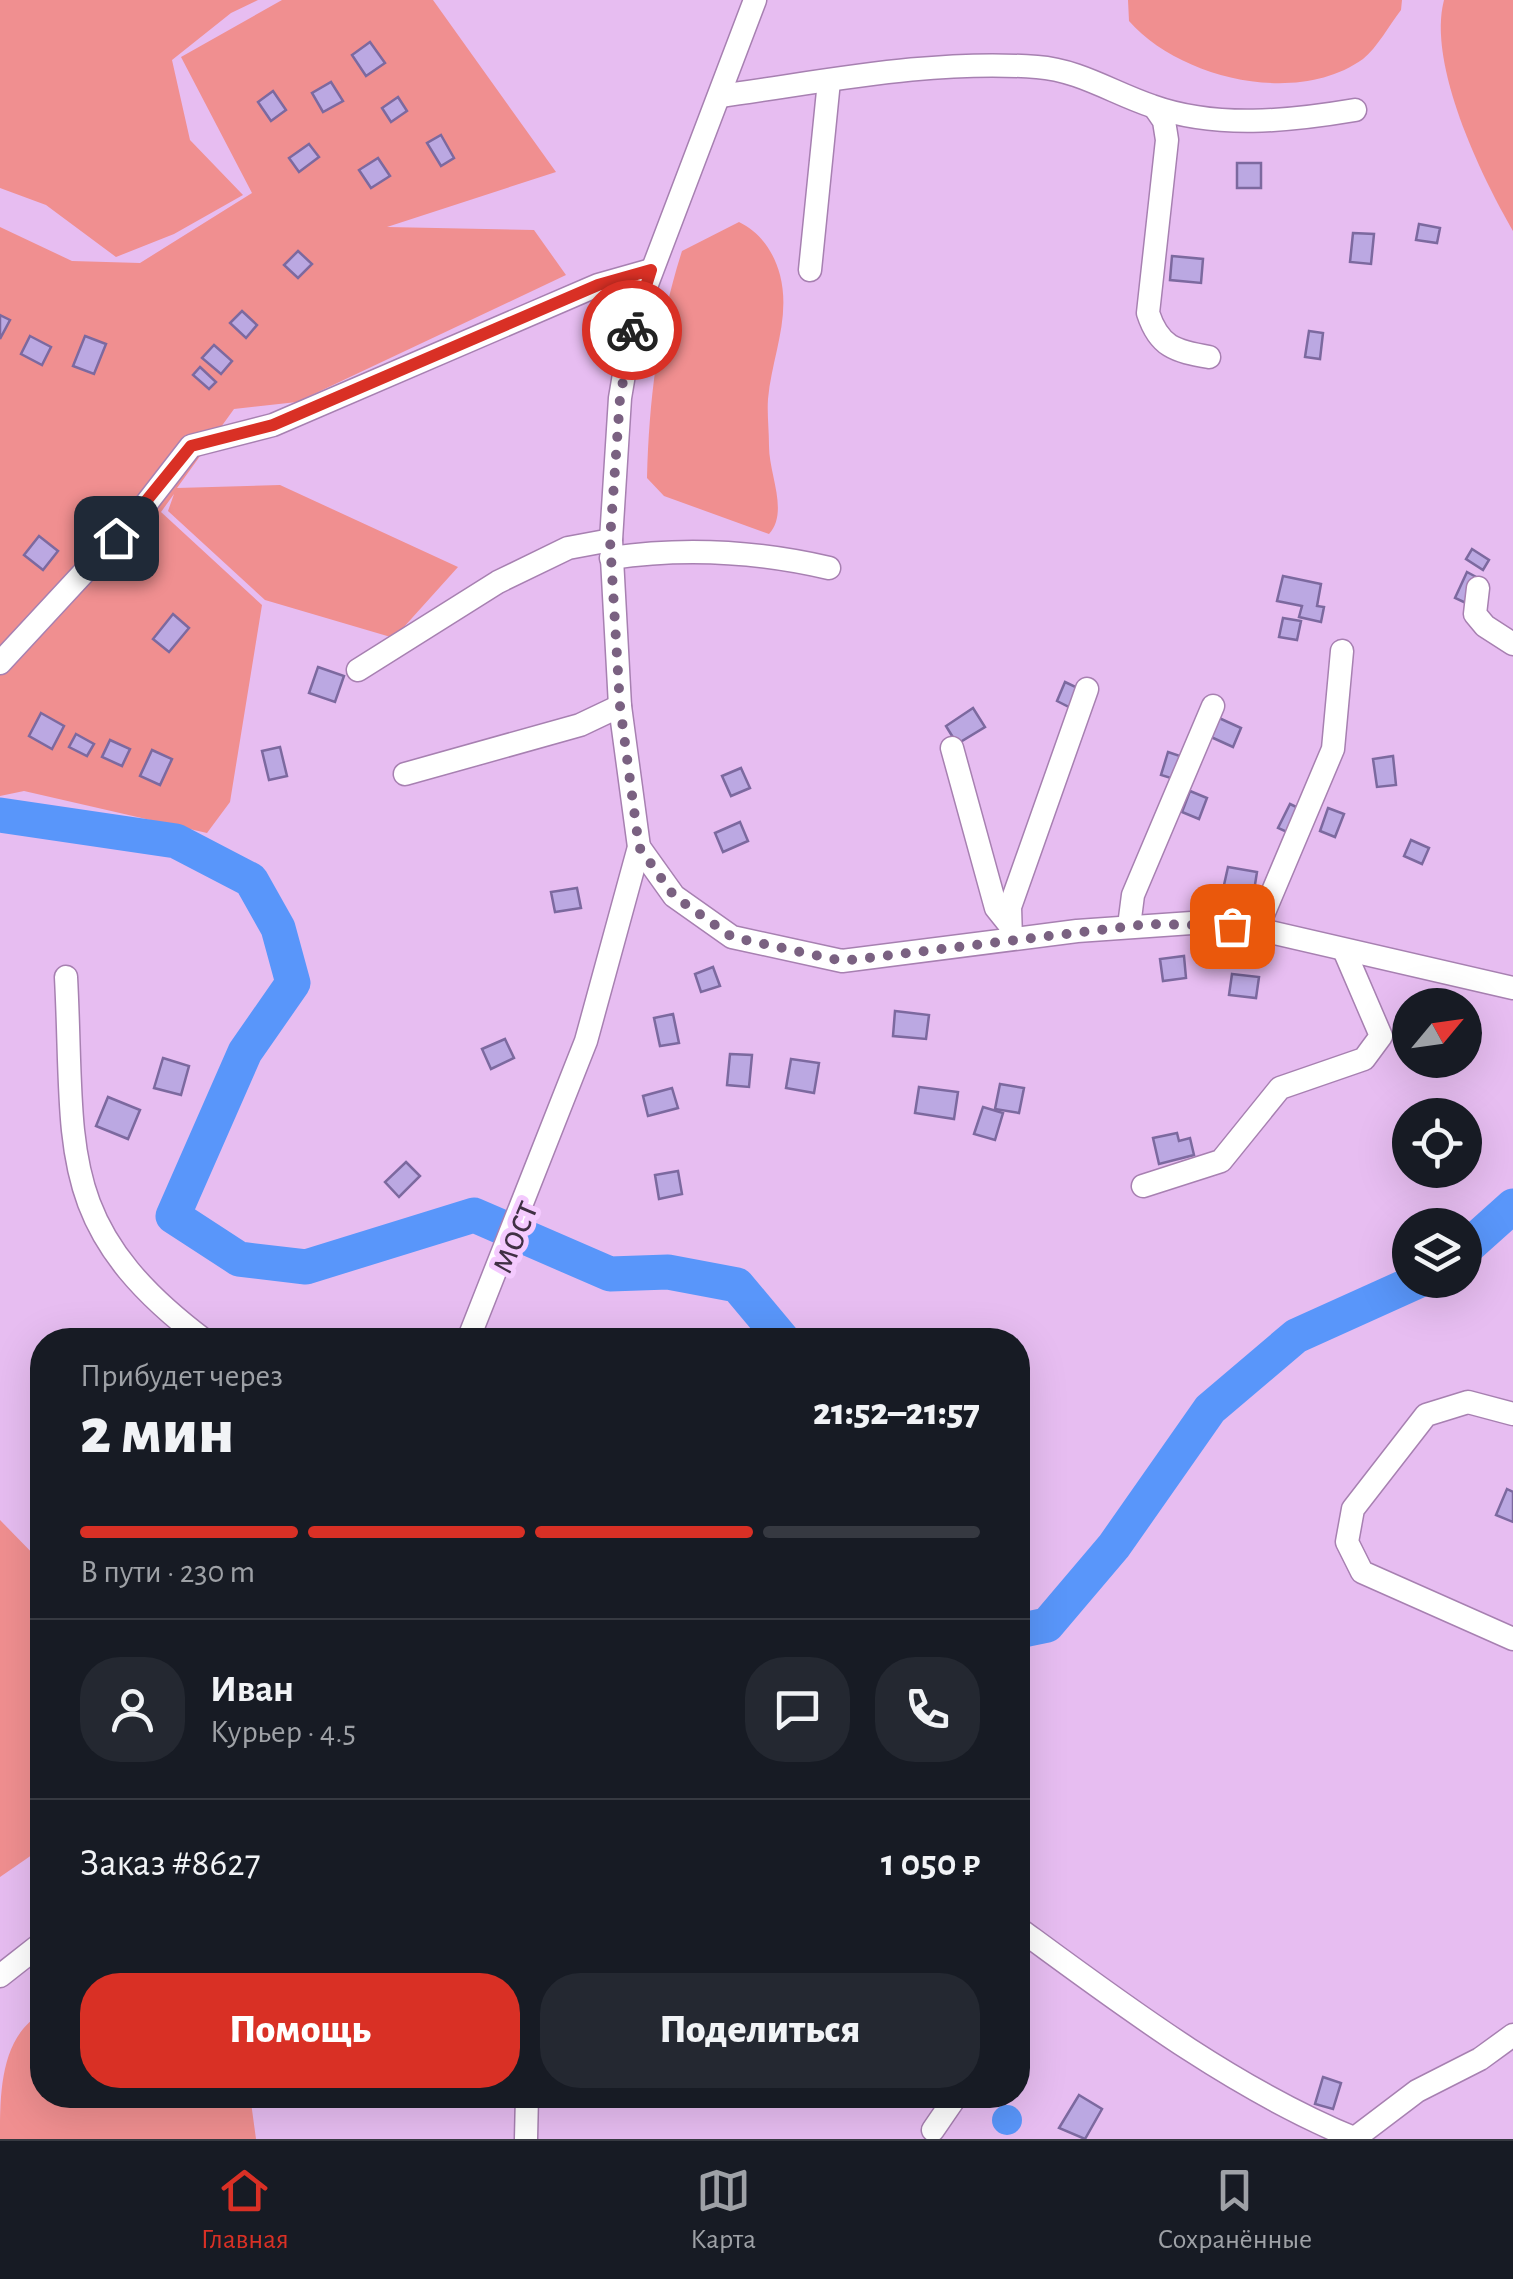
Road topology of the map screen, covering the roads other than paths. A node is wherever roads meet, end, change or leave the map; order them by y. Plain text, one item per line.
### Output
1 (756, 0) edge
2 (830, 81) junction
3 (720, 96) junction
4 (1155, 108) junction
5 (1355, 110) dead end
6 (651, 270) junction
7 (810, 270) dead end
8 (1208, 357) dead end
9 (611, 548) junction
10 (829, 568) dead end
11 (1478, 588) dead end
12 (1513, 644) edge
13 (1342, 651) dead end
14 (0, 663) edge
15 (358, 670) dead end
16 (1087, 689) dead end
17 (620, 706) junction
18 (1213, 706) dead end
19 (952, 748) dead end
20 (404, 774) dead end
21 (639, 847) junction
22 (1129, 926) junction
23 (1258, 929) junction
24 (1010, 931) junction
25 (1344, 950) junction
26 (66, 977) dead end
27 (1513, 988) edge
28 (1143, 1186) dead end
29 (190, 1328) edge
30 (473, 1328) edge
31 (1513, 1414) edge
32 (1513, 1639) edge
33 (1030, 1937) edge
34 (30, 1952) edge
35 (0, 1976) edge
36 (1513, 2035) edge
37 (527, 2108) edge
38 (948, 2108) edge
39 (934, 2130) dead end
40 (526, 2139) edge
41 (1355, 2139) edge

1 - 3 street
2 - 3 street
2 - 4 street
2 - 7 street
3 - 6 street
4 - 5 street
4 - 8 street
6 - 9 street
6 - 14 street
9 - 10 street
9 - 15 street
9 - 17 street
11 - 12 street
13 - 23 street
16 - 24 street
17 - 20 street
17 - 21 street
18 - 22 street
19 - 24 street
21 - 24 street
21 - 30 street, мост
22 - 23 street
22 - 24 street
23 - 25 street
25 - 27 street
25 - 28 street
26 - 29 street
31 - 32 street
33 - 41 street
34 - 35 street
36 - 41 street
37 - 40 street
38 - 39 street

